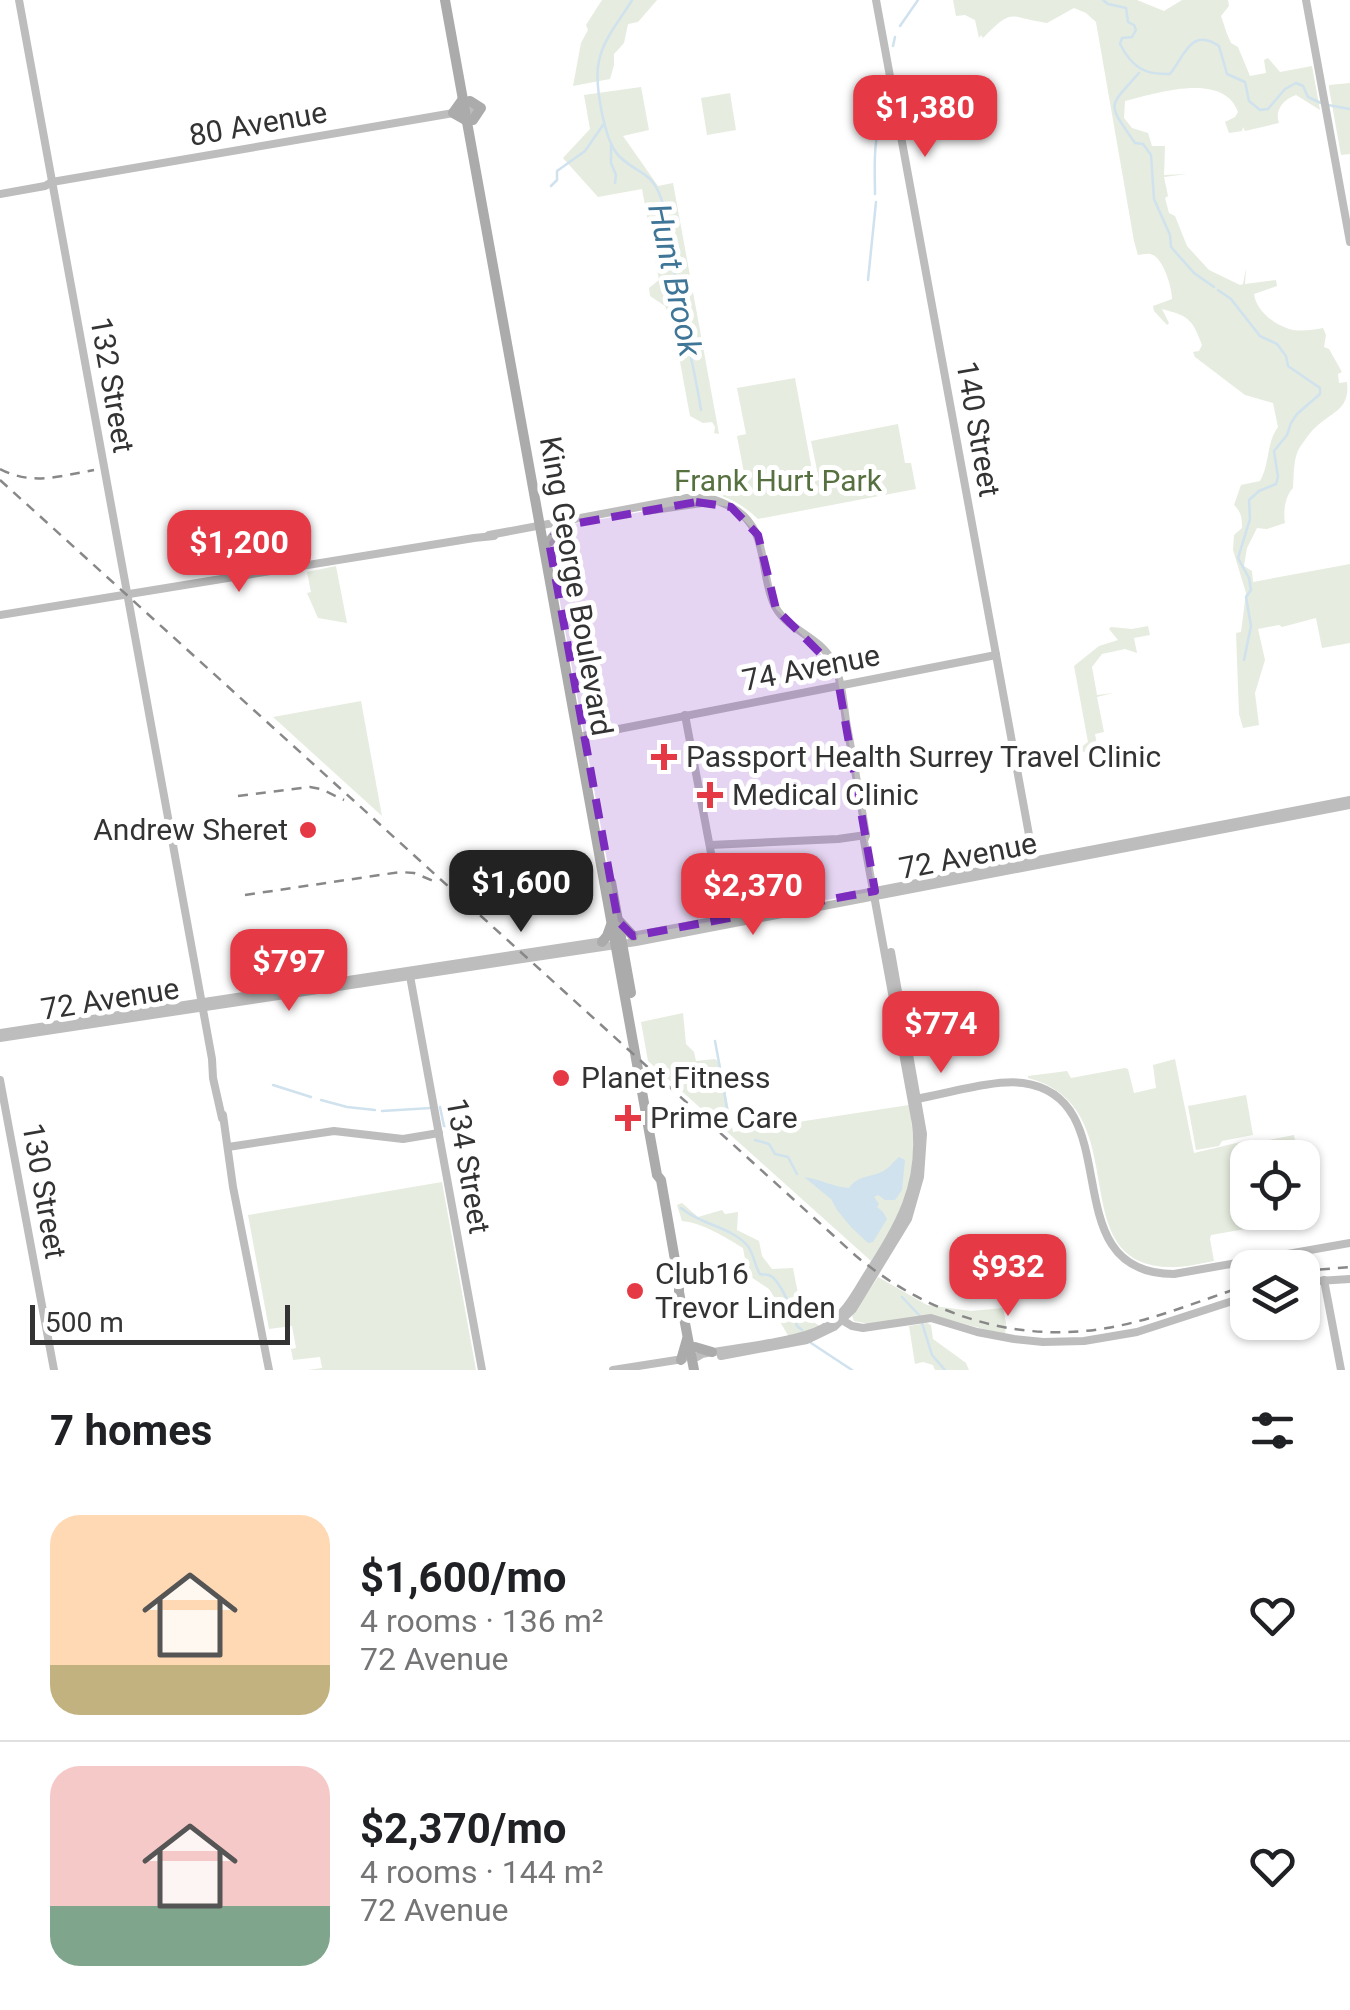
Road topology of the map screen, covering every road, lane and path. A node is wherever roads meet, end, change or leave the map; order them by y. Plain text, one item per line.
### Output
1 (19, 0) edge
2 (448, 0) edge
3 (876, 0) edge
4 (1306, 0) edge
5 (466, 111) junction
6 (52, 182) junction
7 (0, 192) edge
8 (1350, 242) edge
9 (696, 497) junction
10 (716, 501) junction
11 (657, 509) junction
12 (562, 526) junction
13 (544, 527) junction
14 (549, 542) junction
15 (127, 594) junction
16 (0, 615) edge
17 (996, 655) junction
18 (840, 686) junction
19 (685, 715) junction
20 (581, 735) junction
21 (584, 772) junction
22 (1350, 803) edge
23 (598, 812) junction
24 (866, 835) junction
25 (710, 845) junction
26 (1034, 863) junction
27 (878, 893) junction
28 (615, 922) junction
29 (724, 922) junction
30 (620, 941) junction
31 (409, 974) junction
32 (202, 1005) junction
33 (0, 1036) edge
34 (643, 1078) junction
35 (0, 1080) edge
36 (914, 1100) junction
37 (439, 1134) junction
38 (228, 1147) junction
39 (1350, 1243) edge
40 (1350, 1279) edge
41 (1320, 1280) edge
42 (1324, 1280) junction
43 (1230, 1302) edge
44 (841, 1319) junction
45 (786, 1339) junction
46 (744, 1346) junction
47 (758, 1349) junction
48 (729, 1354) junction
49 (697, 1358) edge
50 (54, 1370) edge
51 (269, 1370) edge
52 (482, 1370) edge
53 (613, 1370) edge
54 (1341, 1370) edge

1 - 6 main road, 132 Street
2 - 5 main road, King George Boulevard
3 - 17 main road, 140 Street
4 - 8 main road
5 - 6 main road, 80 Avenue
5 - 13 main road, King George Boulevard
5 - 13 main road, King George Boulevard
6 - 7 main road, 80 Avenue
6 - 15 main road, 132 Street
9 - 10 main road
9 - 11 main road
9 - 13 main road
10 - 11 main road
10 - 18 main road
11 - 12 main road
12 - 13 main road
12 - 14 main road
13 - 14 main road, King George Boulevard
13 - 15 main road
13 - 20 main road, King George Boulevard
14 - 20 main road, King George Boulevard
15 - 16 main road
15 - 32 main road, 132 Street
17 - 18 main road, 74 Avenue
17 - 26 main road, 140 Street
18 - 19 main road, 74 Avenue
18 - 24 main road
19 - 20 main road, 74 Avenue
19 - 25 main road
20 - 21 main road, King George Boulevard
20 - 23 main road, King George Boulevard
21 - 23 main road
21 - 28 main road, King George Boulevard
22 - 26 main road, 72 Avenue
23 - 28 main road, King George Boulevard
24 - 25 main road
24 - 27 main road
25 - 29 main road
26 - 27 main road, 72 Avenue
27 - 29 main road, 72 Avenue
27 - 36 main road
28 - 30 main road
28 - 30 main road
29 - 30 main road, 72 Avenue
30 - 31 main road, 72 Avenue
30 - 34 main road
30 - 34 main road
31 - 32 main road, 72 Avenue
31 - 37 main road, 134 Street
32 - 33 main road, 72 Avenue
32 - 38 main road, 132 Street
34 - 49 main road
35 - 50 main road, 130 Street
36 - 39 main road
36 - 44 main road
37 - 38 main road
37 - 52 main road, 134 Street
38 - 51 main road, 132 Street
40 - 42 main road
41 - 42 main road
42 - 54 main road
43 - 44 main road
44 - 45 main road
44 - 47 main road
45 - 46 main road
45 - 47 main road
46 - 48 main road
46 - 49 main road
47 - 48 main road
48 - 49 main road
49 - 53 main road

